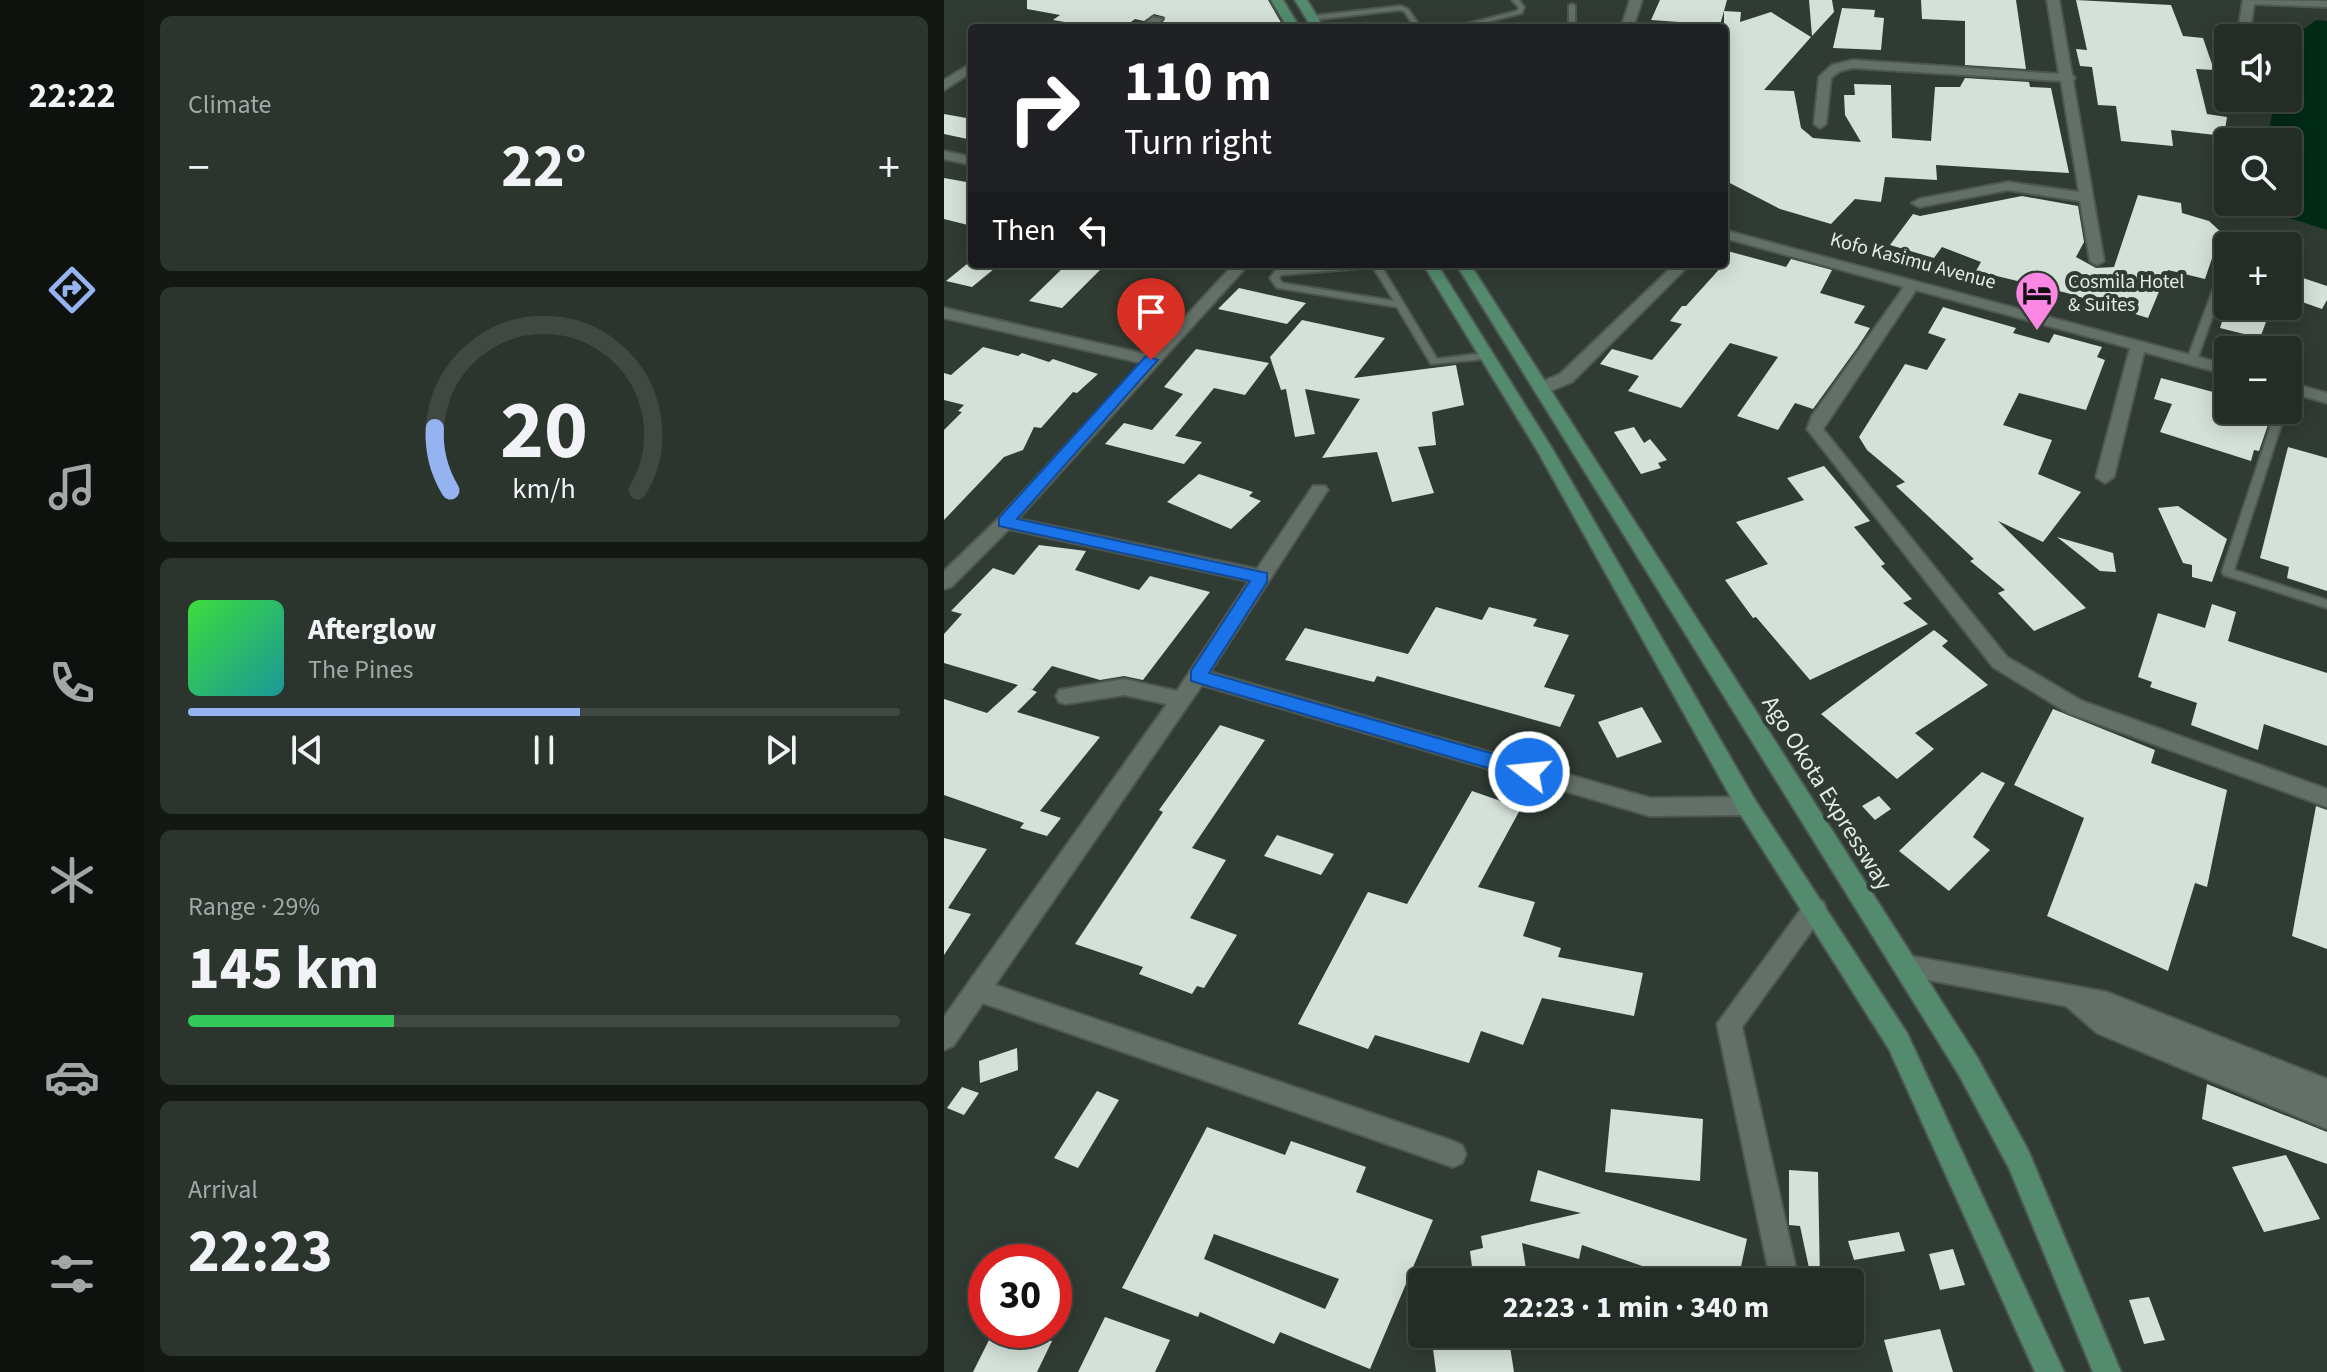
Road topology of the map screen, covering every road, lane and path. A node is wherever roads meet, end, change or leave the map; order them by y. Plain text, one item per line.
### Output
1 (1277, 0) edge
2 (1301, 0) edge
3 (1515, 0) edge
4 (1636, 0) edge
5 (2053, 0) edge
6 (2250, 0) edge
7 (2327, 4) edge
8 (1572, 6) dead end
9 (1157, 19) dead end
10 (1315, 23) edge
11 (1151, 24) edge
12 (1292, 24) edge
13 (1415, 24) edge
14 (1470, 24) edge
15 (1572, 24) edge
16 (1628, 24) edge
17 (2246, 24) edge
18 (968, 70) edge
19 (2069, 78) junction
20 (944, 86) edge
21 (1820, 124) dead end
22 (944, 155) edge
23 (968, 160) edge
24 (2088, 198) junction
25 (1919, 203) dead end
26 (1728, 235) edge
27 (2097, 261) dead end
28 (1238, 268) edge
29 (1332, 268) edge
30 (1378, 268) edge
31 (1432, 268) edge
32 (1466, 268) edge
33 (1679, 268) edge
34 (1914, 283) junction
35 (2214, 299) edge
36 (1399, 305) junction
37 (944, 313) edge
38 (2138, 347) junction
39 (1484, 356) junction
40 (1151, 360) junction
41 (2192, 360) junction
42 (2214, 366) edge
43 (1542, 388) junction
44 (2302, 391) edge
45 (2327, 398) edge
46 (2276, 424) edge
47 (2105, 477) dead end
48 (1319, 490) dead end
49 (1005, 522) junction
50 (1261, 577) junction
51 (944, 582) edge
52 (2327, 604) edge
53 (1197, 676) junction
54 (1066, 696) dead end
55 (1181, 701) junction
56 (2327, 798) edge
57 (1747, 806) junction
58 (1815, 908) junction
59 (1905, 966) junction
60 (978, 990) junction
61 (2076, 1000) junction
62 (944, 1038) edge
63 (2327, 1092) edge
64 (2327, 1116) edge
65 (1453, 1154) dead end
66 (1782, 1268) edge
67 (2050, 1372) edge
68 (2107, 1372) edge

1 - 12 main road
2 - 10 main road
3 - 14 lane
4 - 16 street
5 - 19 street
6 - 7 street
6 - 17 street
8 - 15 lane
9 - 11 street
10 - 13 lane
18 - 20 street
19 - 21 street
19 - 24 street
22 - 23 street
24 - 25 street
24 - 27 street
26 - 34 street, Kofo Kasimu Avenue
28 - 40 street
29 - 36 lane
30 - 36 lane
31 - 39 main road
32 - 43 main road, Ago Okota Expressway
33 - 43 street
34 - 38 street, Kofo Kasimu Avenue
34 - 56 street
35 - 41 lane
36 - 39 lane
37 - 40 street
38 - 41 street, Kofo Kasimu Avenue
38 - 47 street
39 - 57 main road
40 - 49 street
41 - 42 street, Kofo Kasimu Avenue
43 - 59 main road, Ago Okota Expressway
44 - 45 street
46 - 52 lane
48 - 50 street
49 - 50 street
49 - 51 street
50 - 53 street
53 - 55 street
53 - 57 street
54 - 55 street
55 - 60 street
57 - 58 main road
58 - 66 street
58 - 67 main road
59 - 61 street
59 - 68 main road, Ago Okota Expressway
60 - 62 street
60 - 65 street
61 - 63 street
61 - 64 street

